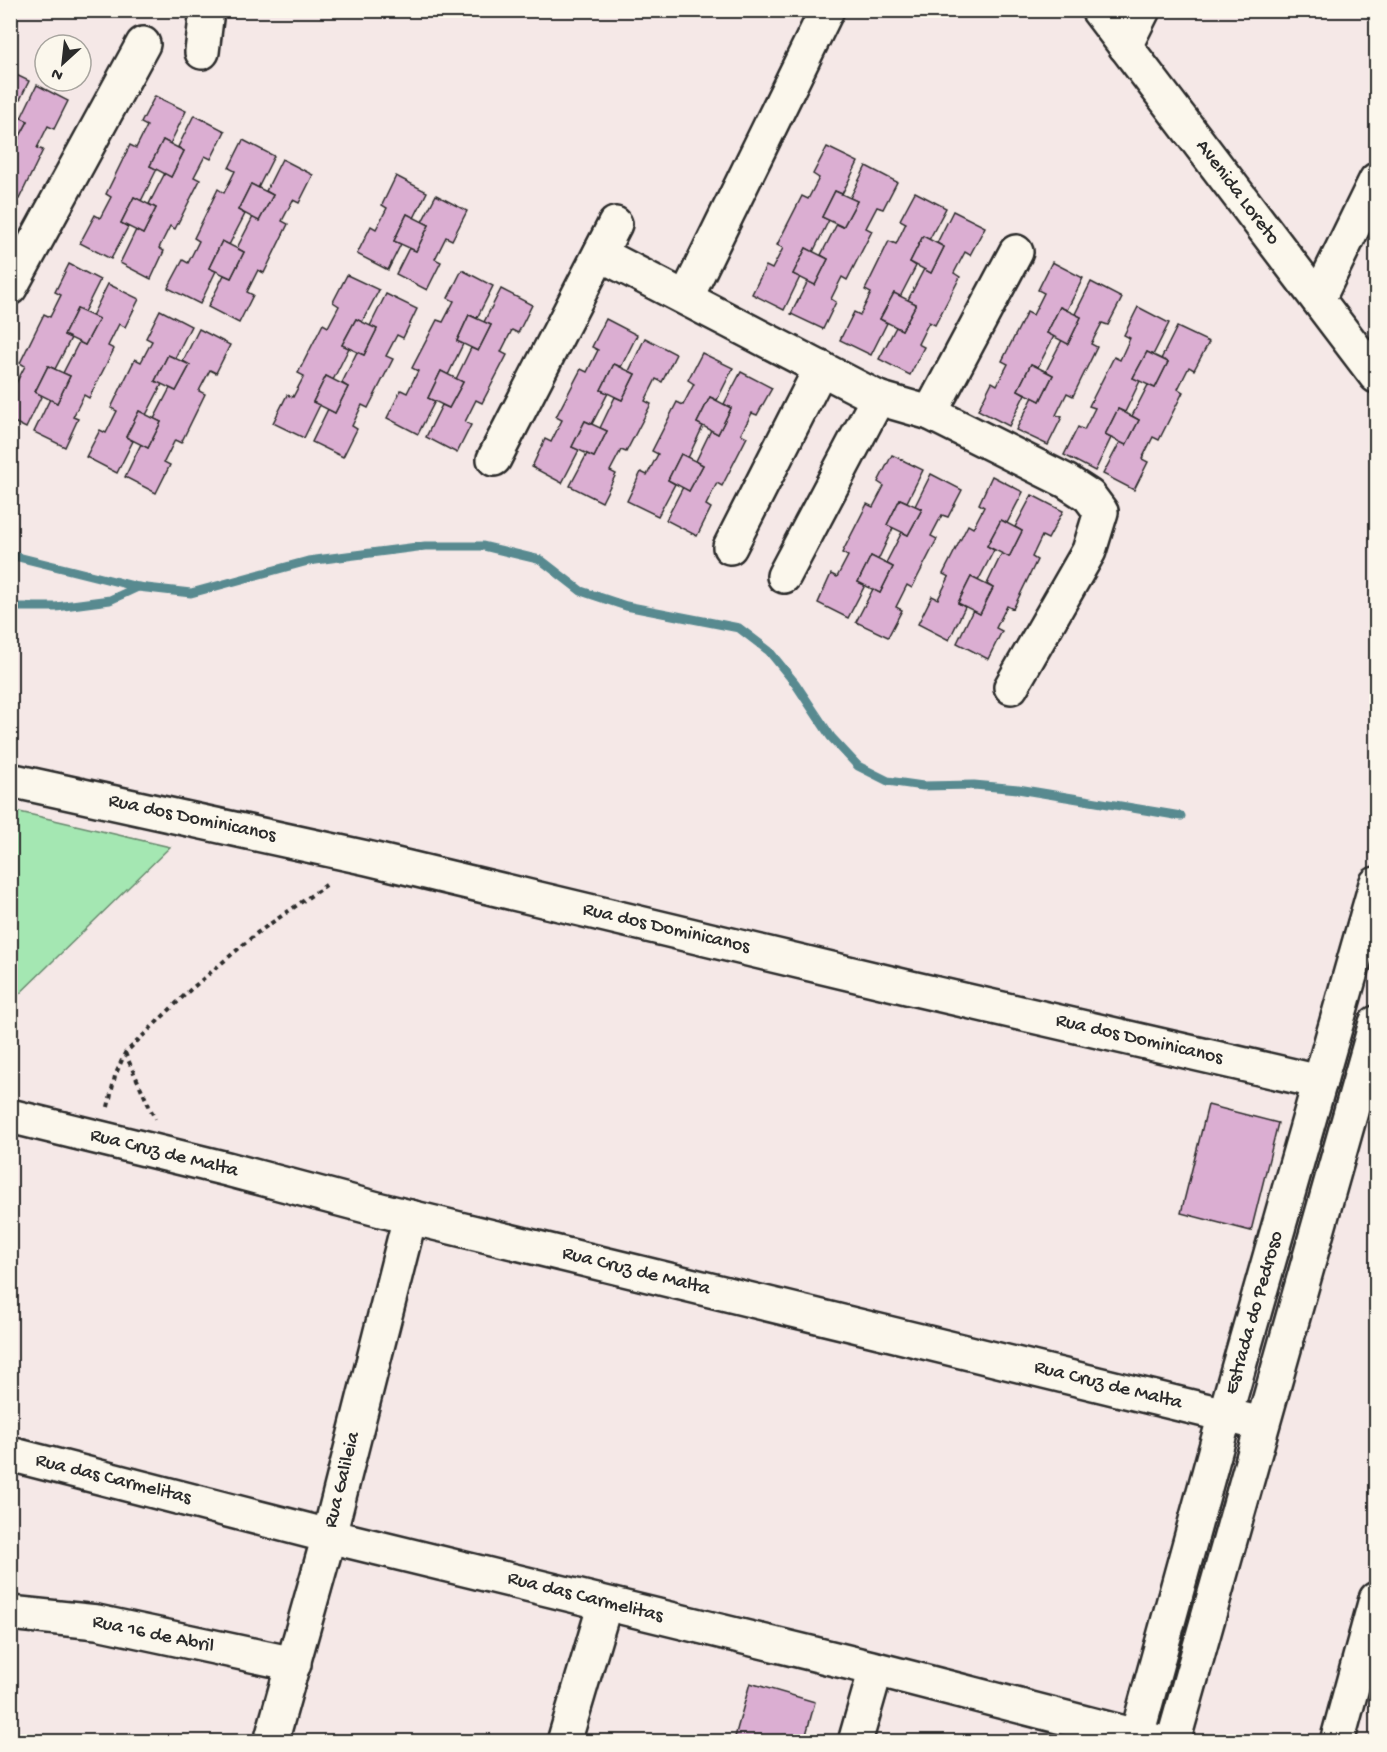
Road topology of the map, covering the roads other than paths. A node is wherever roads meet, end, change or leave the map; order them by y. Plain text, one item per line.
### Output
1 (207, 10) edge
2 (827, 10) edge
3 (1098, 10) edge
4 (1143, 10) edge
5 (143, 44) dead end
6 (1125, 46) junction
7 (202, 52) dead end
8 (1377, 180) edge
9 (615, 224) dead end
10 (1016, 252) dead end
11 (600, 254) junction
12 (10, 288) edge
13 (686, 298) junction
14 (1318, 299) junction
15 (821, 368) junction
16 (1377, 376) edge
17 (878, 398) junction
18 (930, 413) junction
19 (494, 459) dead end
20 (730, 547) dead end
21 (784, 576) dead end
22 (1011, 687) dead end
23 (10, 780) edge
24 (1375, 895) edge
25 (1377, 1023) edge
26 (1320, 1082) junction
27 (1367, 1092) edge
28 (10, 1116) edge
29 (410, 1217) junction
30 (1225, 1415) junction
31 (1262, 1424) junction
32 (10, 1454) edge
33 (329, 1536) junction
34 (1377, 1599) edge
35 (605, 1604) junction
36 (10, 1612) edge
37 (294, 1664) junction
38 (876, 1669) junction
39 (1364, 1691) edge
40 (1144, 1740) edge
41 (272, 1742) edge
42 (564, 1742) edge
43 (855, 1742) edge
44 (1173, 1742) edge
45 (1337, 1742) edge

1 - 7 street
2 - 13 street
3 - 6 street, Avenida Loreto
4 - 6 street
5 - 12 street
6 - 14 street, Avenida Loreto
8 - 14 street
9 - 11 street
10 - 18 street
11 - 13 street
11 - 19 street
13 - 15 street
14 - 16 street, Avenida Loreto
15 - 17 street
15 - 20 street
17 - 18 street
17 - 21 street
18 - 22 street
23 - 26 street, Rua dos Dominicanos
24 - 26 street, Estrada do Pedroso
25 - 27 street, Estrada do Pedroso
26 - 27 street, Rua dos Dominicanos
26 - 30 street, Estrada do Pedroso
27 - 31 street, Estrada do Pedroso
28 - 29 street, Rua Cruz de Malta
29 - 30 street, Rua Cruz de Malta
29 - 33 street, Rua Galileia
30 - 31 street, Rua Cruz de Malta
30 - 40 street, Estrada do Pedroso
31 - 44 street, Estrada do Pedroso
32 - 33 street, Rua das Carmelitas
33 - 35 street, Rua das Carmelitas
33 - 37 street, Rua Galileia
34 - 39 street
35 - 38 street, Rua das Carmelitas
35 - 42 street
36 - 37 street, Rua 16 de Abril
37 - 41 street, Rua Galileia
38 - 40 street, Rua das Carmelitas
38 - 43 street
39 - 45 street

